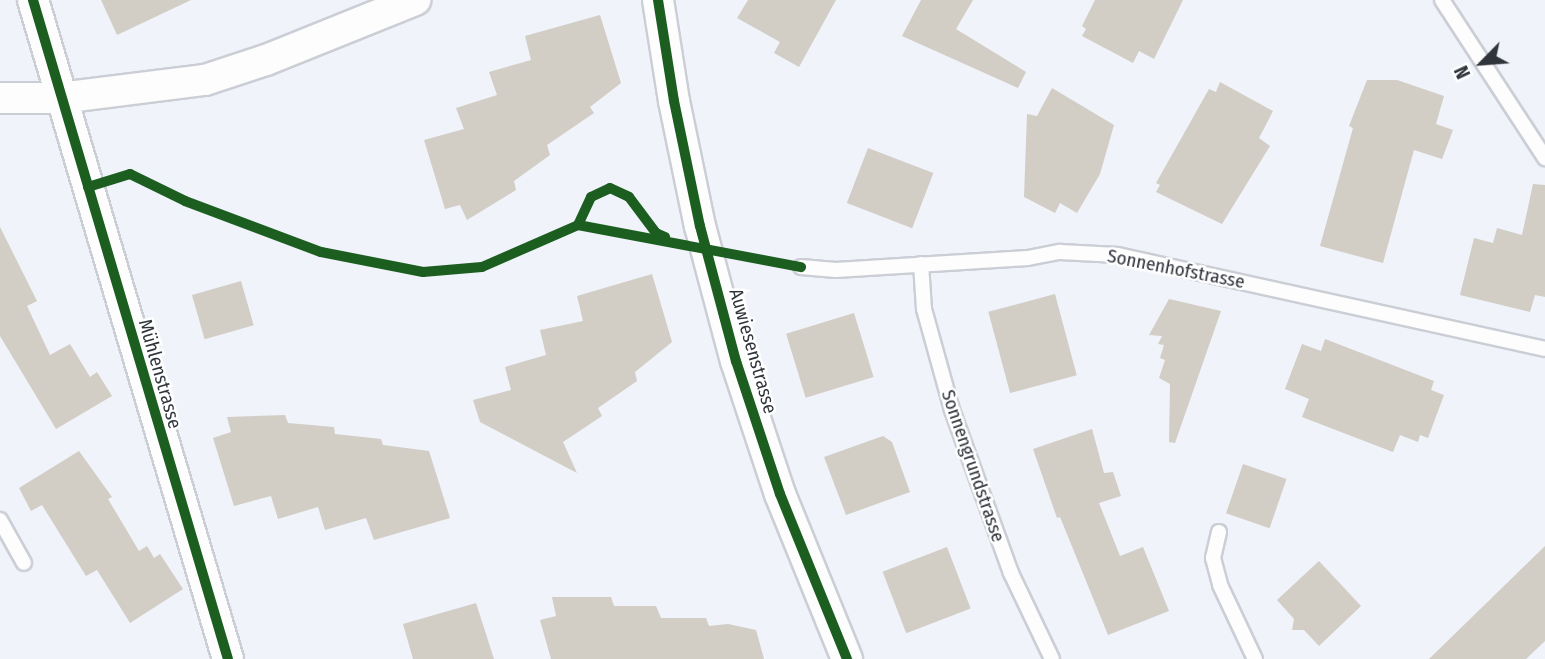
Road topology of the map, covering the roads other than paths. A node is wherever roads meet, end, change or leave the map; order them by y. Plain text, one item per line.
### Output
1 (33, 0) edge
2 (415, 0) edge
3 (658, 0) edge
4 (1442, 0) edge
5 (0, 98) edge
6 (60, 98) junction
7 (1545, 158) edge
8 (921, 264) junction
9 (801, 267) dead end
10 (1545, 349) edge
11 (0, 520) edge
12 (1219, 531) dead end
13 (24, 563) dead end
14 (228, 659) edge
15 (847, 659) edge
16 (1052, 659) edge
17 (1255, 659) edge

1 - 6 street, Mühlenstrasse
2 - 6 street
3 - 15 street, Auwiesenstrasse
4 - 7 lane
5 - 6 street
6 - 14 street, Mühlenstrasse
8 - 9 lane, Sonnenhofstrasse
8 - 10 lane, Sonnenhofstrasse
8 - 16 lane, Sonnengrundstrasse
11 - 13 lane
12 - 17 lane

